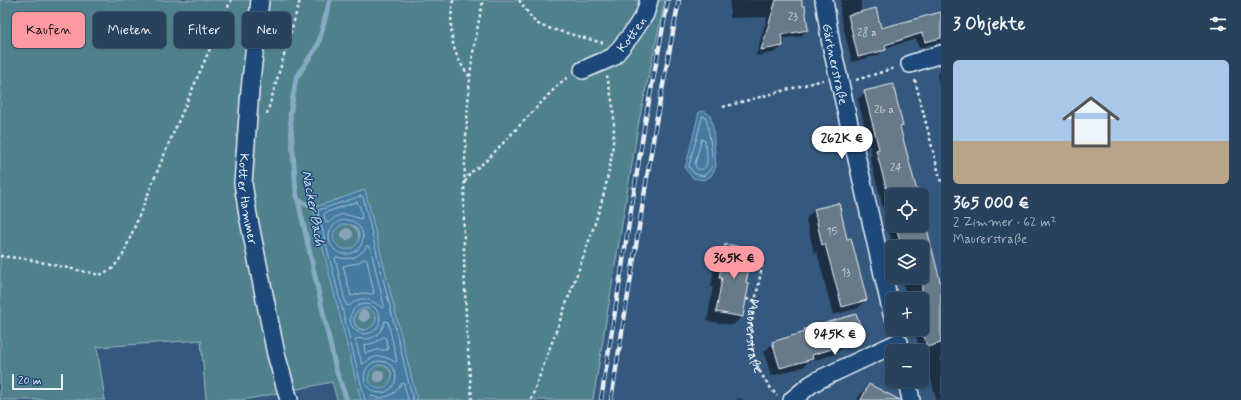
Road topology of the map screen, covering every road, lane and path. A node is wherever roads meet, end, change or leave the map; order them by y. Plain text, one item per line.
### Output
1 (232, 0) edge
2 (260, 0) edge
3 (300, 0) edge
4 (453, 0) edge
5 (483, 0) edge
6 (519, 0) edge
7 (649, 0) edge
8 (824, 0) edge
9 (621, 48) junction
10 (941, 54) edge
11 (603, 62) junction
12 (910, 64) junction
13 (583, 70) joint
14 (470, 77) junction
15 (839, 80) junction
16 (723, 107) dead end
17 (266, 118) dead end
18 (941, 182) edge
19 (464, 184) junction
20 (0, 256) edge
21 (749, 264) dead end
22 (887, 292) edge
23 (746, 299) dead end
24 (756, 301) junction
25 (898, 341) edge
26 (908, 388) edge
27 (289, 398) edge
28 (472, 400) edge
29 (531, 400) edge
30 (779, 400) edge
31 (792, 400) edge
32 (910, 400) edge

1 - 20 path
2 - 27 street, Kotter Hammer
3 - 17 path
4 - 14 path
5 - 14 path
6 - 9 path
7 - 9 street, Kotten
8 - 15 street, Gärtnerstraße
9 - 11 street, Kotten
10 - 12 street
11 - 13 street, Kotten
11 - 29 path
12 - 15 path
12 - 18 path
13 - 19 path
14 - 19 path
15 - 16 path
15 - 22 street, Gärtnerstraße
19 - 28 path
21 - 24 path, Maurerstraße
23 - 24 path
24 - 30 path, Maurerstraße
25 - 31 street
26 - 32 street

